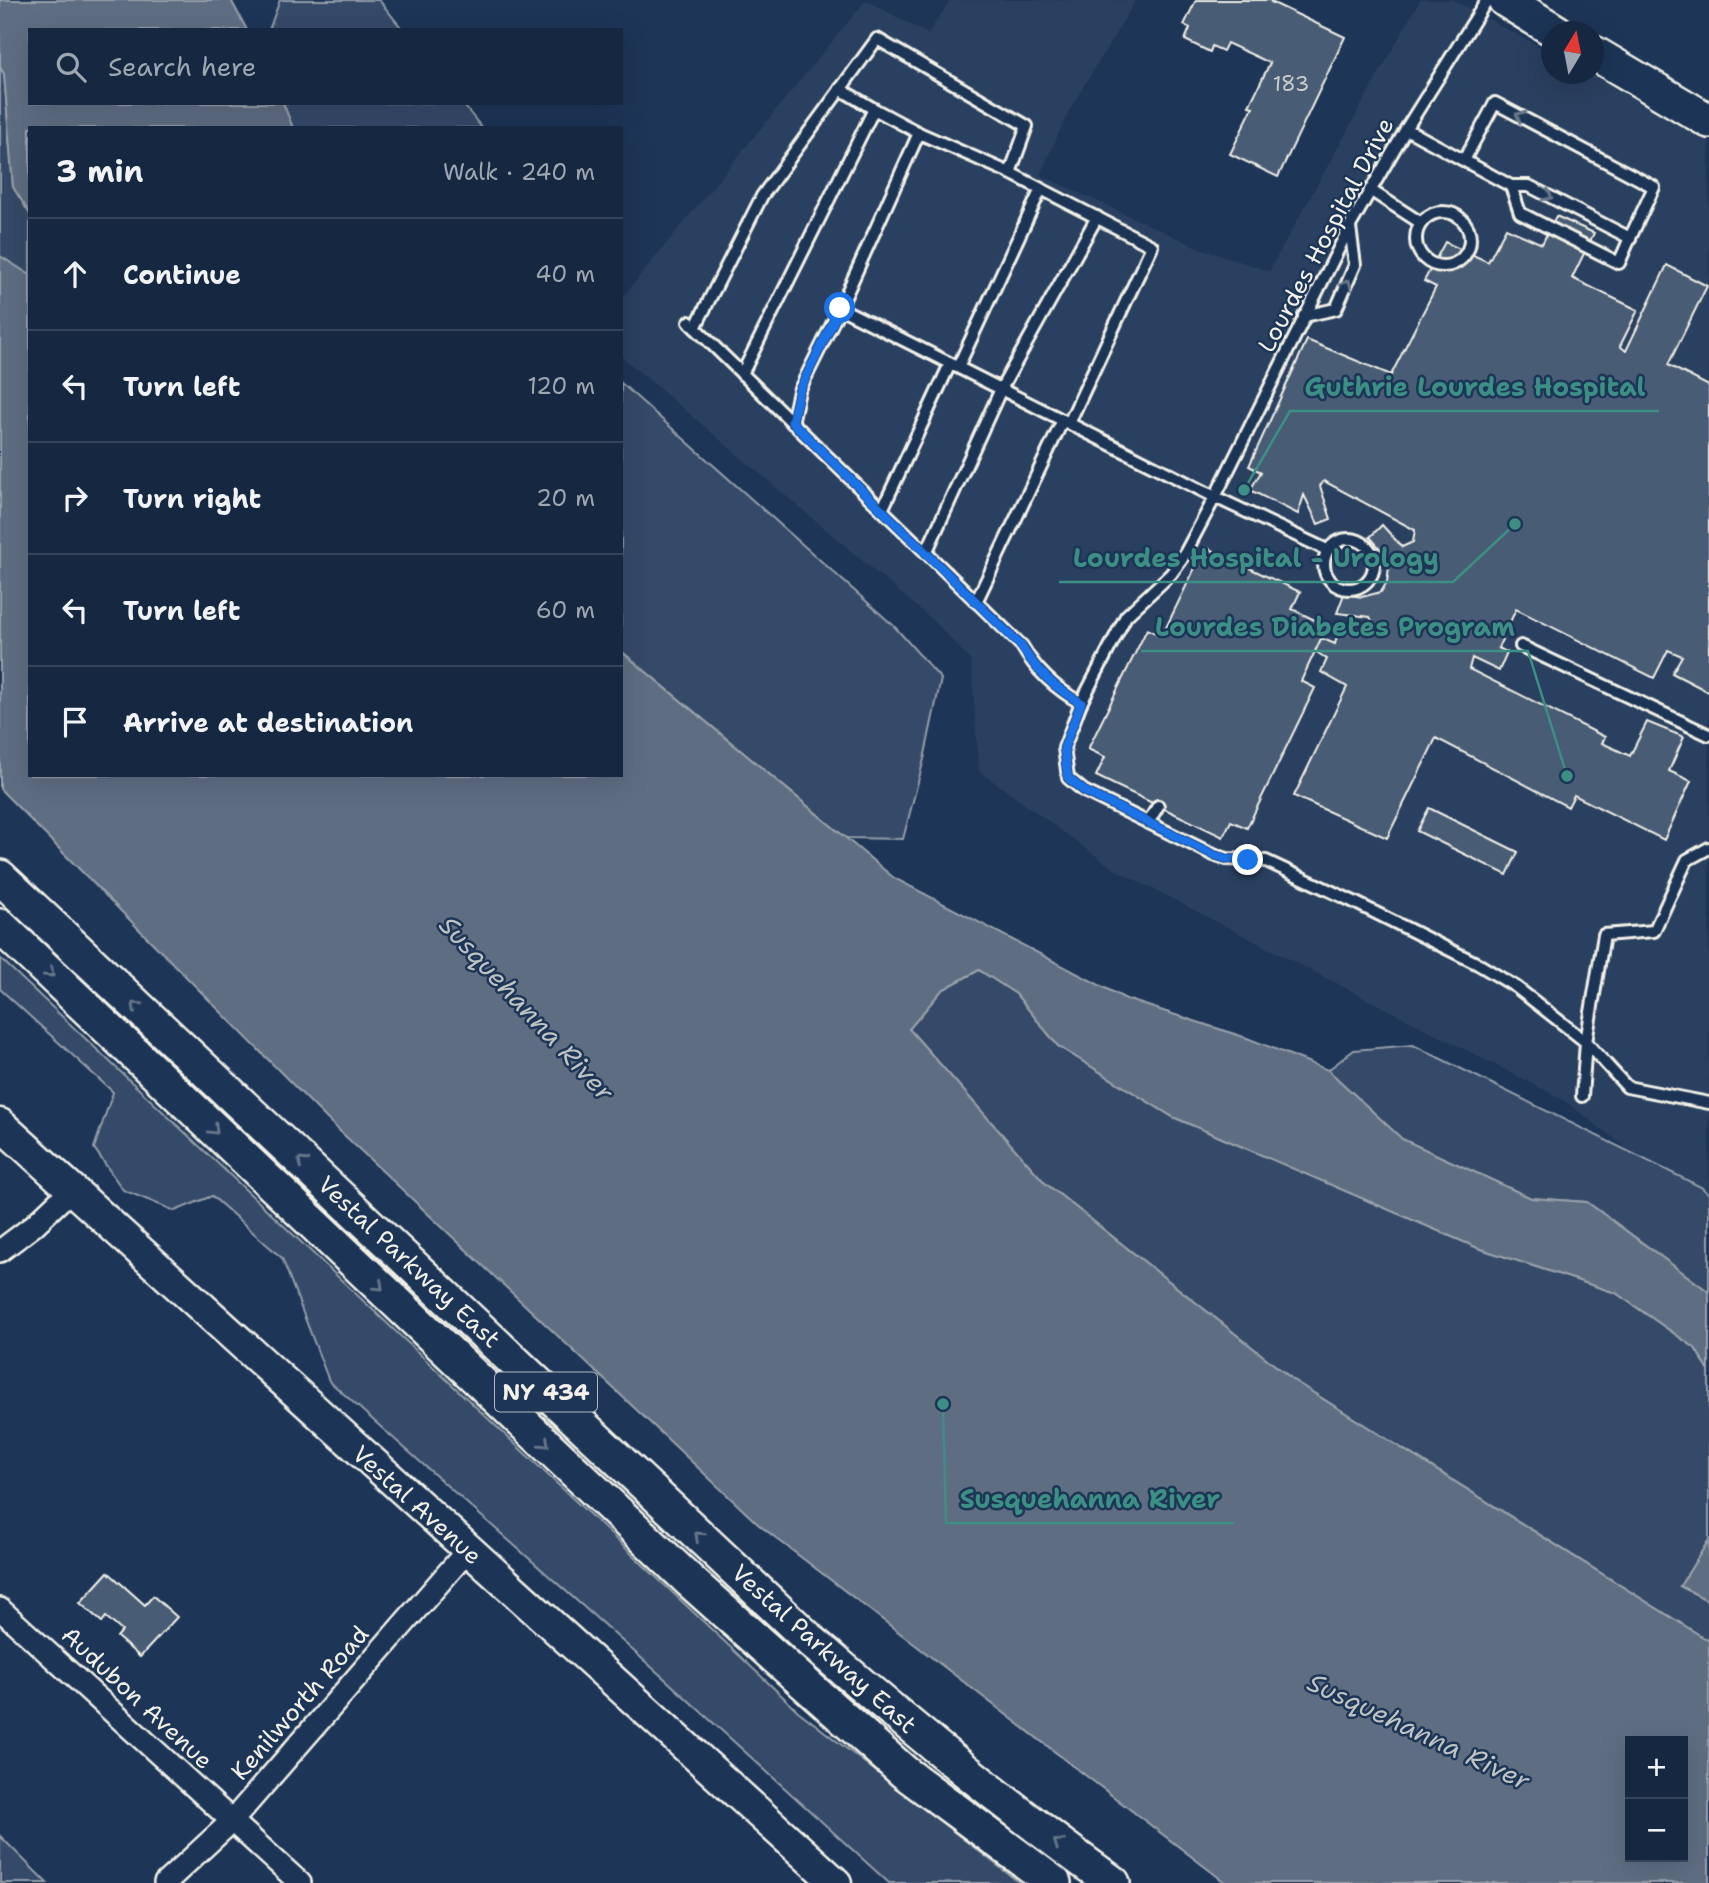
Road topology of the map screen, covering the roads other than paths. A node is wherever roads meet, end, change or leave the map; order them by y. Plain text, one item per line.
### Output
1 (1487, 0) edge
2 (1505, 0) edge
3 (1541, 22) edge
4 (1604, 59) edge
5 (840, 89) junction
6 (874, 109) junction
7 (1709, 121) edge
8 (1406, 129) junction
9 (919, 133) junction
10 (1464, 160) junction
11 (1010, 173) junction
12 (1511, 186) junction
13 (1041, 189) junction
14 (1370, 190) junction
15 (1097, 217) junction
16 (1422, 223) junction
17 (1350, 226) junction
18 (1630, 238) junction
19 (840, 308) junction
20 (1304, 316) junction
21 (954, 365) junction
22 (742, 374) junction
23 (1001, 389) junction
24 (792, 422) junction
25 (1066, 422) junction
26 (1215, 497) junction
27 (882, 510) junction
28 (1327, 551) junction
29 (926, 553) junction
30 (976, 602) junction
31 (1521, 646) dead end
32 (1081, 703) junction
33 (1709, 735) edge
34 (1157, 806) dead end
35 (1148, 823) junction
36 (1709, 848) edge
37 (0, 877) edge
38 (0, 926) edge
39 (1586, 1042) junction
40 (1582, 1096) dead end
41 (1709, 1103) edge
42 (0, 1124) edge
43 (71, 1190) junction
44 (0, 1251) edge
45 (467, 1551) junction
46 (0, 1608) edge
47 (232, 1821) junction
48 (165, 1883) edge
49 (300, 1883) edge
50 (836, 1883) edge
51 (1054, 1883) edge
52 (1113, 1883) edge

1 - 8 lane, Lourdes Hospital Drive
2 - 3 main road
4 - 7 main road
5 - 6 lane
5 - 11 lane
5 - 22 lane
6 - 9 lane
6 - 22 lane
8 - 10 lane
8 - 14 lane, Lourdes Hospital Drive
9 - 11 lane
9 - 19 lane
10 - 12 lane
18 -> 10 lane
11 - 13 lane
12 -> 18 lane
12 - 18 lane
13 - 15 lane
13 - 21 lane
14 - 16 lane
14 - 17 lane, Lourdes Hospital Drive
15 - 23 lane
15 - 25 lane
16 - 16 lane
17 - 20 lane, Lourdes Hospital Drive
20 -> 17 lane
19 - 21 lane
19 - 24 lane
20 - 26 lane, Lourdes Hospital Drive
21 - 23 lane
21 - 27 lane
22 - 24 lane
23 - 25 lane
23 - 29 lane
24 - 27 lane
25 - 26 lane
25 - 30 lane
26 - 28 lane
26 - 32 lane, Lourdes Hospital Drive
27 - 29 lane
28 - 28 lane
29 - 30 lane
30 - 32 lane
31 - 33 lane
32 - 35 lane, Lourdes Hospital Drive
34 - 35 lane
35 - 39 lane
36 - 39 lane
52 -> 37 main road, Vestal Parkway East / NY 434
38 -> 51 main road, Vestal Parkway East / NY 434
39 - 40 lane
39 - 41 lane
42 - 43 street, Vestal Avenue
43 - 44 street
43 - 45 street, Vestal Avenue
45 - 47 street, Kenilworth Road
45 - 50 street, Vestal Avenue
46 - 47 street, Audubon Avenue
47 - 48 street, Kenilworth Road
47 - 49 street, Audubon Avenue

